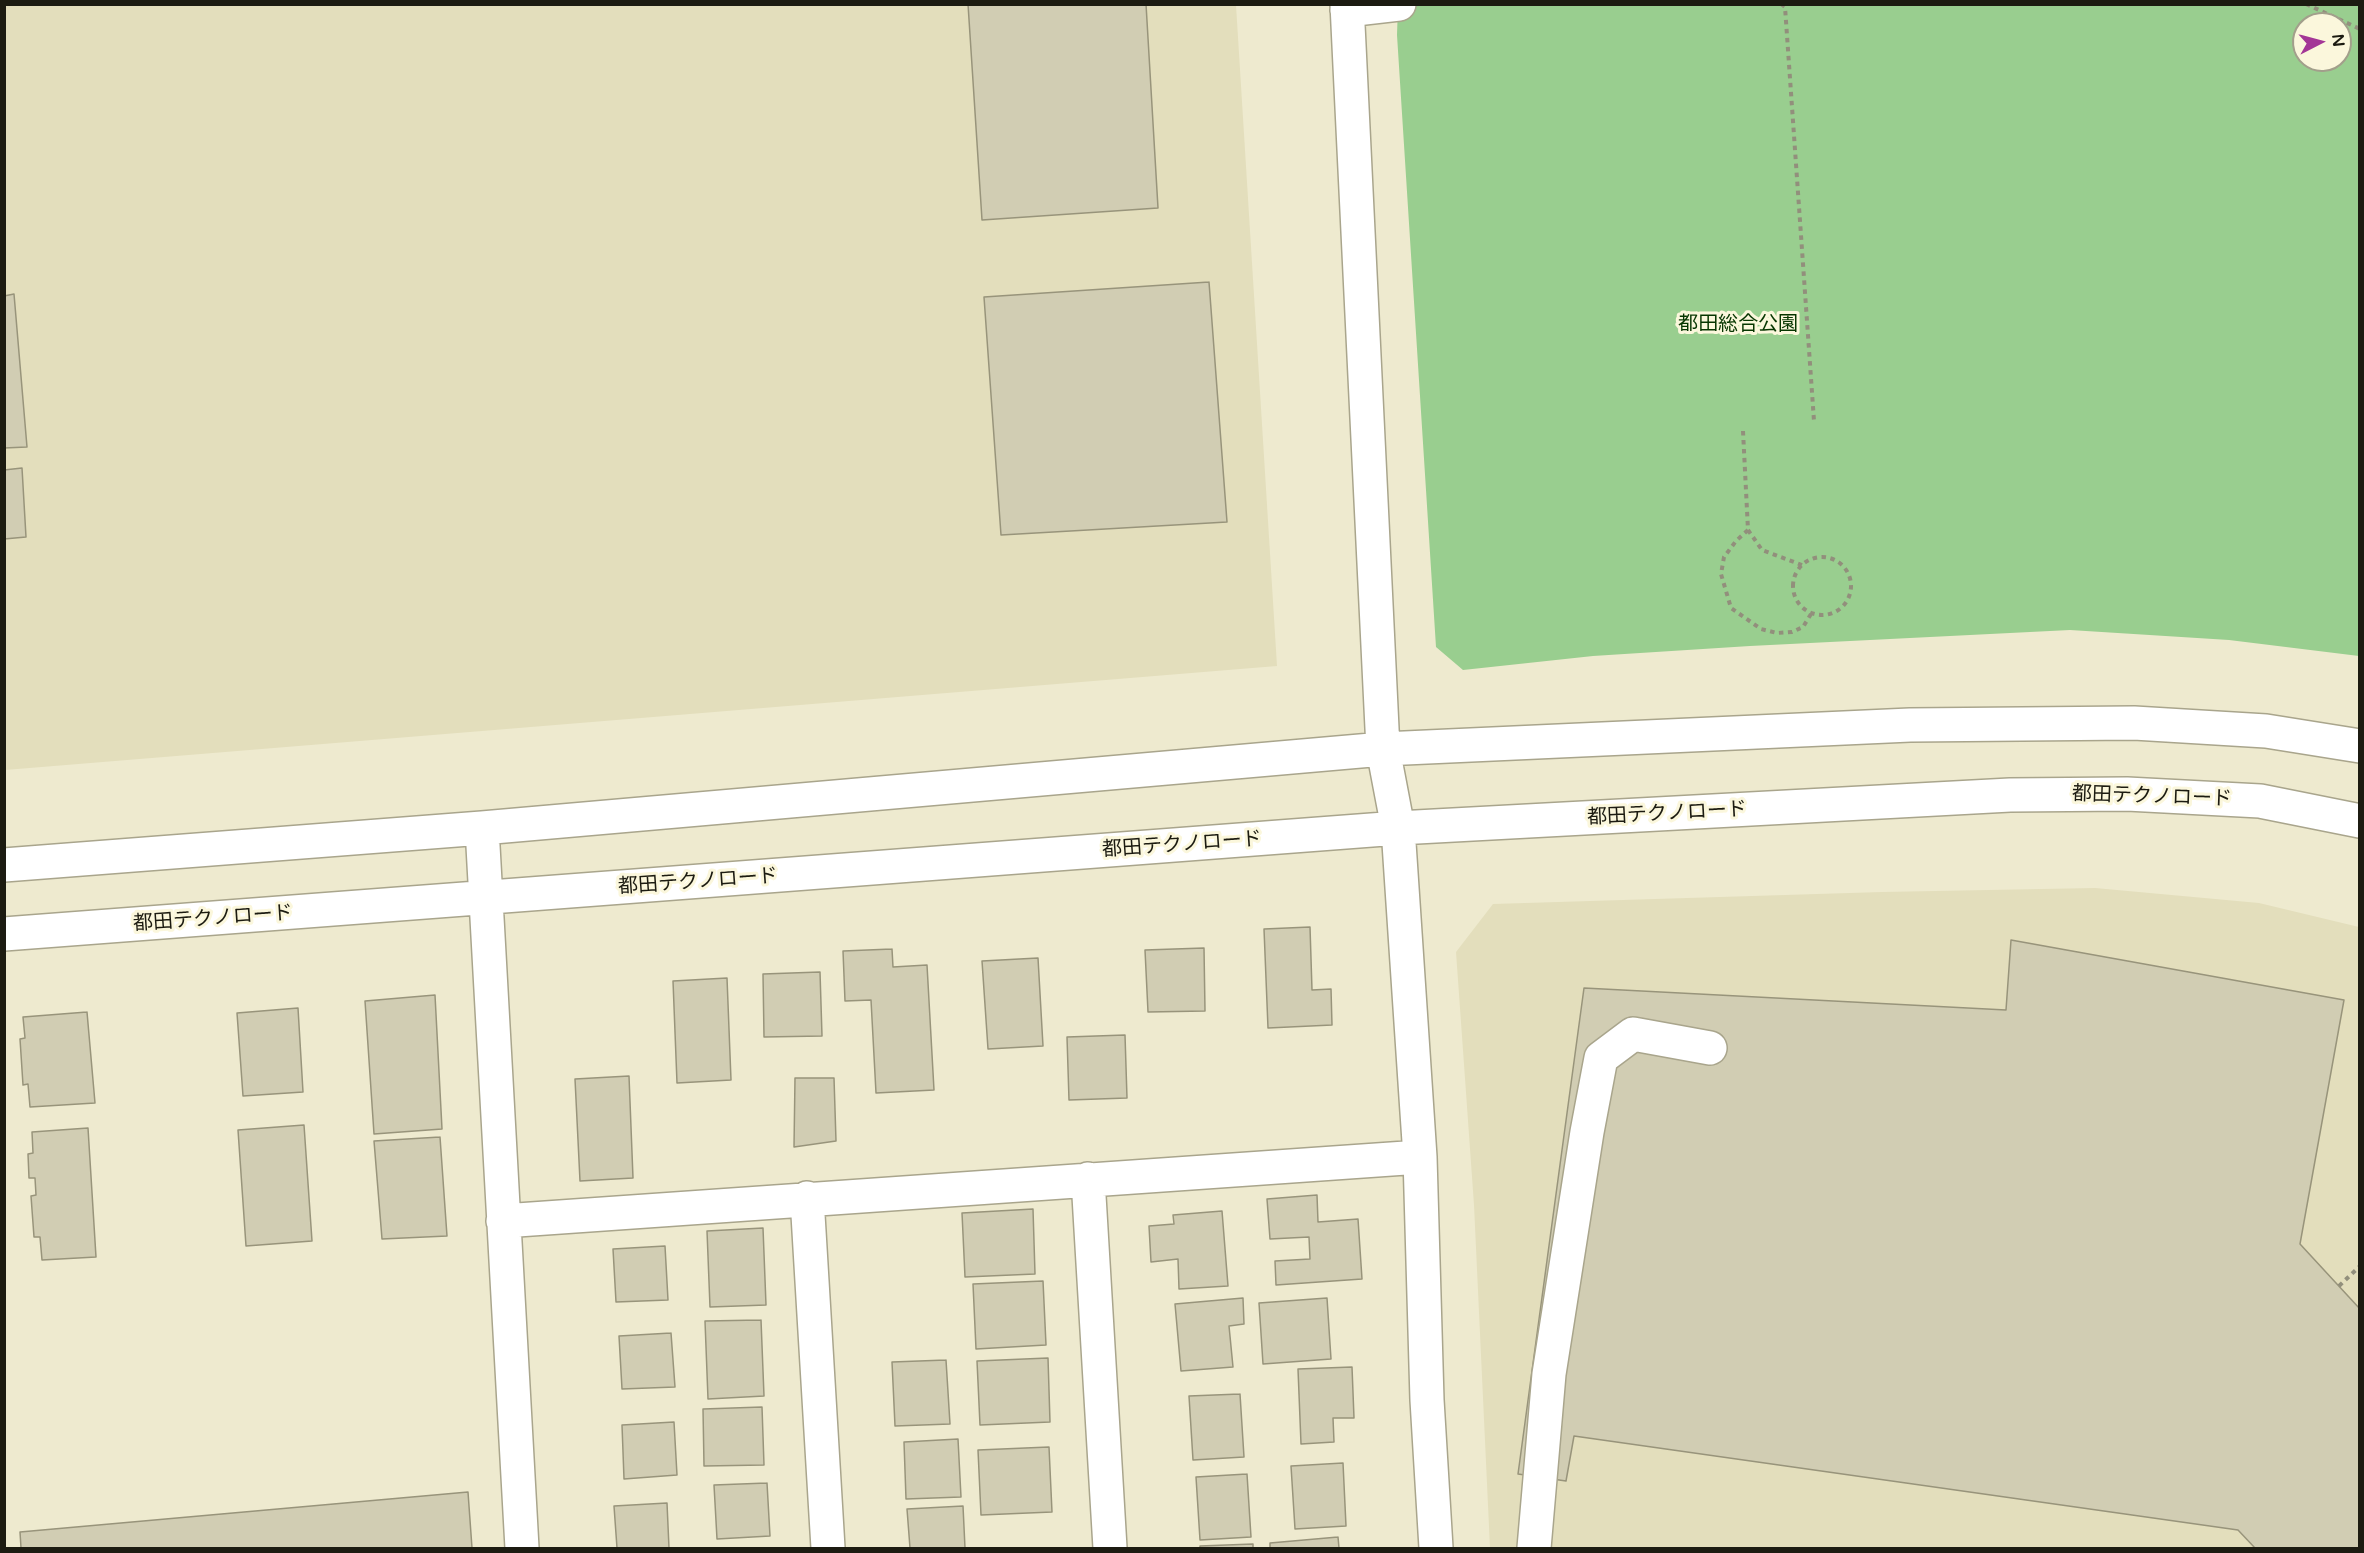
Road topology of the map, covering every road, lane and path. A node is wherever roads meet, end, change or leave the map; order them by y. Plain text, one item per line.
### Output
1 (1399, 4) edge
2 (1781, 4) edge
3 (2306, 4) edge
4 (1347, 7) edge
5 (2360, 29) edge
6 (1814, 421) dead end
7 (1743, 431) dead end
8 (1748, 530) junction
9 (1802, 566) junction
10 (1811, 614) junction
11 (2360, 746) edge
12 (1383, 749) junction
13 (2360, 821) edge
14 (482, 828) junction
15 (1398, 828) junction
16 (4, 865) edge
17 (485, 898) junction
18 (4, 934) edge
19 (1710, 1047) dead end
20 (1420, 1157) junction
21 (1088, 1179) junction
22 (807, 1198) junction
23 (503, 1221) junction
24 (2360, 1266) edge
25 (2339, 1286) dead end
26 (522, 1548) edge
27 (828, 1548) edge
28 (1110, 1548) edge
29 (1436, 1548) edge
30 (1534, 1548) edge

1 - 4 street
2 - 6 path
3 - 5 path
4 - 12 street
7 - 8 path
8 - 9 path
8 - 10 path
9 - 10 path
9 - 10 path
11 - 12 street
12 - 14 street
12 - 15 street
13 - 15 street, 都田テクノロード
14 - 16 street
14 - 17 street
15 - 17 street, 都田テクノロード
15 - 20 street
17 - 18 street, 都田テクノロード
17 - 23 street
19 - 30 street
20 - 21 street
20 - 29 street
21 - 22 street
21 - 28 street
22 - 23 street
22 - 27 street
23 - 26 street
24 - 25 path

